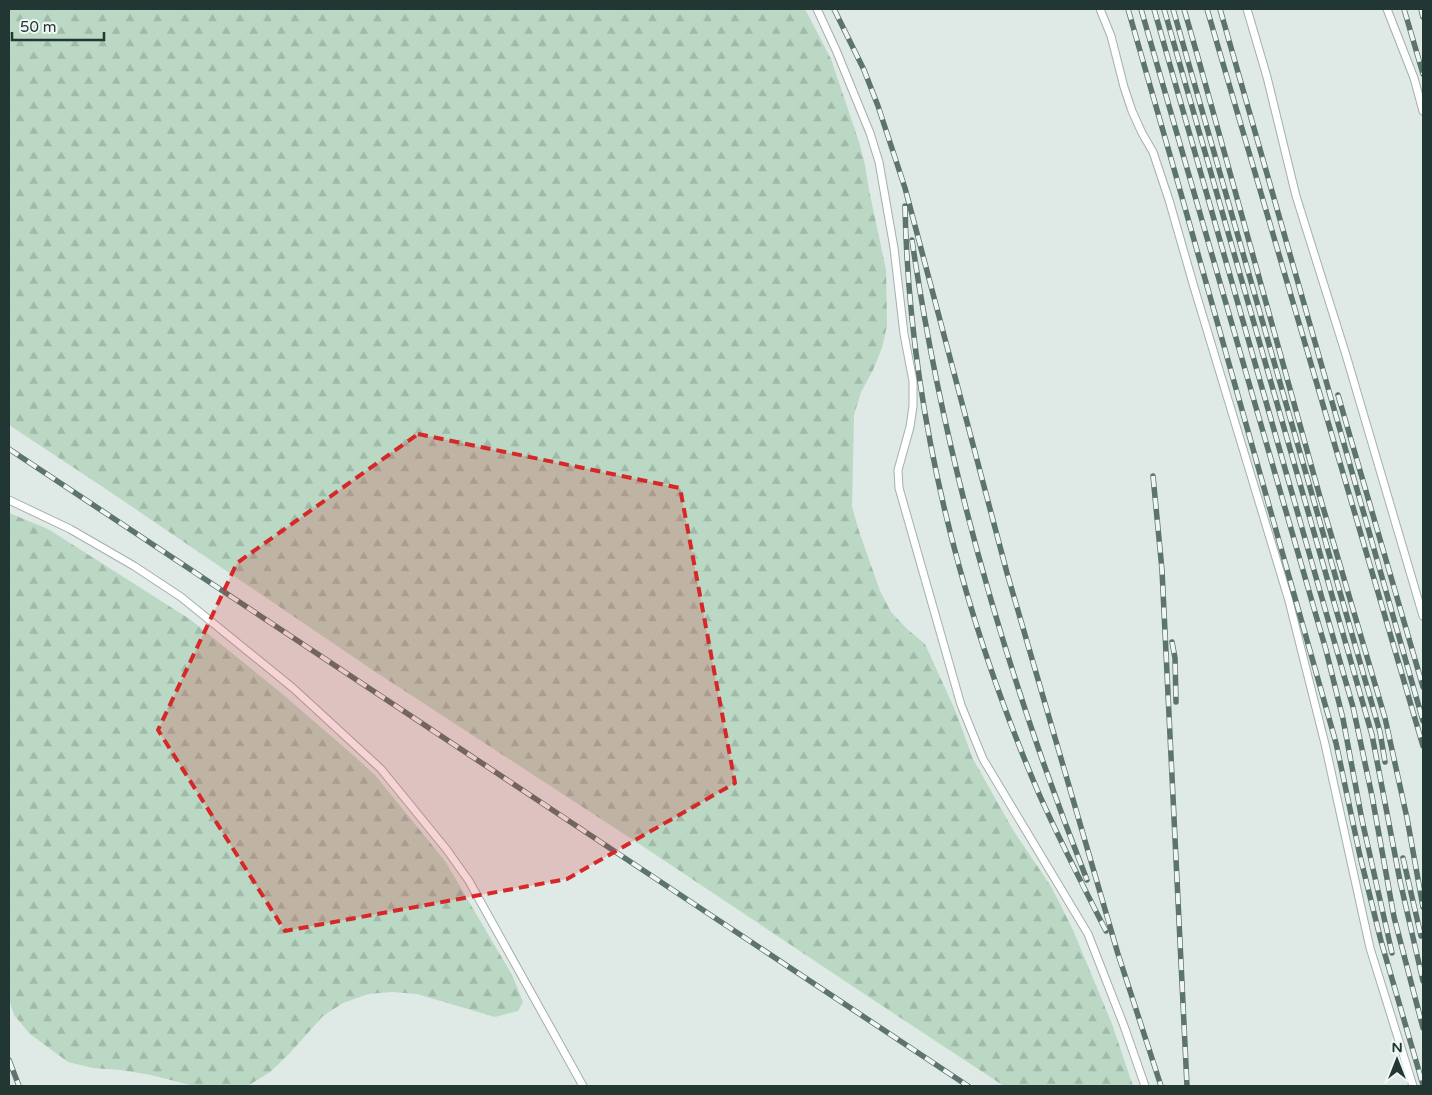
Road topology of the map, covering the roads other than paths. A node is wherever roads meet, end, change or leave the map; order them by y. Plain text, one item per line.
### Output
1 (817, 9) edge
2 (1100, 9) edge
3 (1247, 9) edge
4 (1387, 9) edge
5 (1423, 111) edge
6 (9, 500) edge
7 (1423, 616) edge
8 (583, 1086) edge
9 (1145, 1086) edge
10 (1413, 1086) edge

1 - 9 lane
2 - 10 lane
3 - 7 lane
4 - 5 lane
6 - 8 lane

